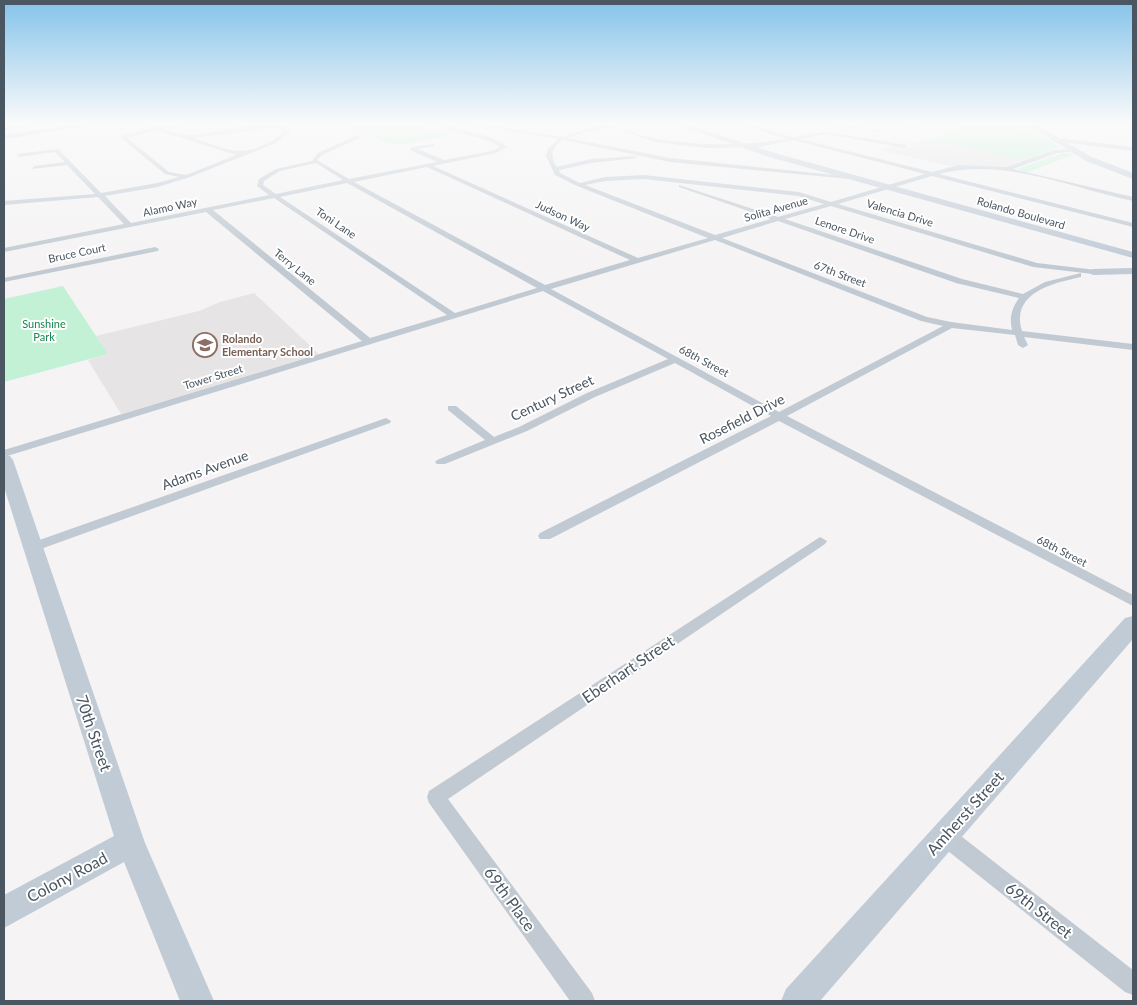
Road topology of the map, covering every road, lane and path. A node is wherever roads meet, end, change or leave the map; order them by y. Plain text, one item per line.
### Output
1 (75, 169) edge
2 (163, 169) edge
3 (206, 169) edge
4 (282, 169) edge
5 (327, 169) edge
6 (408, 169) edge
7 (436, 169) edge
8 (556, 169) edge
9 (764, 169) edge
10 (823, 169) edge
11 (912, 169) edge
12 (952, 169) edge
13 (1007, 169) edge
14 (1114, 169) edge
15 (932, 174) junction
16 (188, 176) junction
17 (1133, 176) edge
18 (850, 177) junction
19 (659, 178) junction
20 (348, 181) junction
21 (579, 185) junction
22 (885, 188) junction
23 (101, 195) junction
24 (274, 196) junction
25 (1133, 199) edge
26 (4, 203) edge
27 (833, 203) junction
28 (207, 209) junction
29 (778, 219) junction
30 (1133, 225) edge
31 (130, 226) junction
32 (715, 238) junction
33 (155, 249) dead end
34 (4, 250) edge
35 (1132, 257) edge
36 (636, 260) junction
37 (1133, 271) edge
38 (1093, 272) junction
39 (4, 280) edge
40 (544, 288) junction
41 (1026, 296) junction
42 (453, 315) junction
43 (951, 326) junction
44 (1019, 334) junction
45 (369, 342) junction
46 (1024, 345) dead end
47 (1133, 347) edge
48 (675, 360) junction
49 (452, 408) dead end
50 (780, 416) junction
51 (386, 421) dead end
52 (493, 440) junction
53 (4, 454) edge
54 (4, 460) edge
55 (441, 462) dead end
56 (545, 536) dead end
57 (820, 541) dead end
58 (33, 547) junction
59 (1133, 601) edge
60 (1133, 624) edge
61 (436, 797) joint
62 (944, 836) junction
63 (131, 843) junction
64 (4, 912) edge
65 (1133, 984) edge
66 (197, 1001) edge
67 (584, 1001) edge
68 (798, 1001) edge

1 - 23 street
2 - 16 street
3 - 16 street
4 - 24 street, Toni Lane
5 - 20 street, 68th Street
6 - 20 street, Alamo Way
7 - 36 street, Judson Way
8 - 21 street, 67th Street
9 - 18 street
10 - 18 street, Rolando Boulevard
11 - 15 street
12 - 15 street, Solita Avenue
13 - 25 street
14 - 17 street
15 - 22 street, Solita Avenue
15 - 30 street
16 - 23 street
18 - 22 street, Rolando Boulevard
19 - 21 street, Valencia Drive
19 - 27 street, Valencia Drive
19 - 29 street, Lenore Drive
20 - 24 street, Alamo Way
20 - 40 street, 68th Street
21 - 32 street, 67th Street
22 - 27 street, Solita Avenue
22 - 35 street, Rolando Boulevard
23 - 26 street
23 - 31 street
24 - 28 street, Alamo Way
24 - 42 street, Toni Lane
27 - 29 street, Solita Avenue
27 - 38 street, Valencia Drive
28 - 31 street, Alamo Way
28 - 45 street, Terry Lane
29 - 32 street, Solita Avenue
29 - 41 street, Lenore Drive
31 - 34 street, Alamo Way
32 - 36 street, Solita Avenue
32 - 43 street, 67th Street
33 - 39 street, Bruce Court
36 - 40 street, Solita Avenue
37 - 38 street
38 - 41 street
40 - 42 street, Tower Street
40 - 48 street, 68th Street
41 - 44 street
42 - 45 street, Tower Street
43 - 44 street, 67th Street
43 - 50 street, Rosefield Drive
44 - 46 street
44 - 47 street, 67th Street
45 - 53 street, Tower Street
48 - 50 street, 68th Street
48 - 52 street, Century Street
49 - 52 street
50 - 56 street, Rosefield Drive
50 - 59 street, 68th Street
51 - 58 street, Adams Avenue
52 - 55 street, Century Street
54 - 58 street, 70th Street
57 - 61 street, Eberhart Street
58 - 63 street, 70th Street
60 - 62 street, Amherst Street
61 - 67 street, 69th Place
62 - 65 street, 69th Street
62 - 68 street, Amherst Street
63 - 64 street, Colony Road
63 - 66 street, 70th Street

